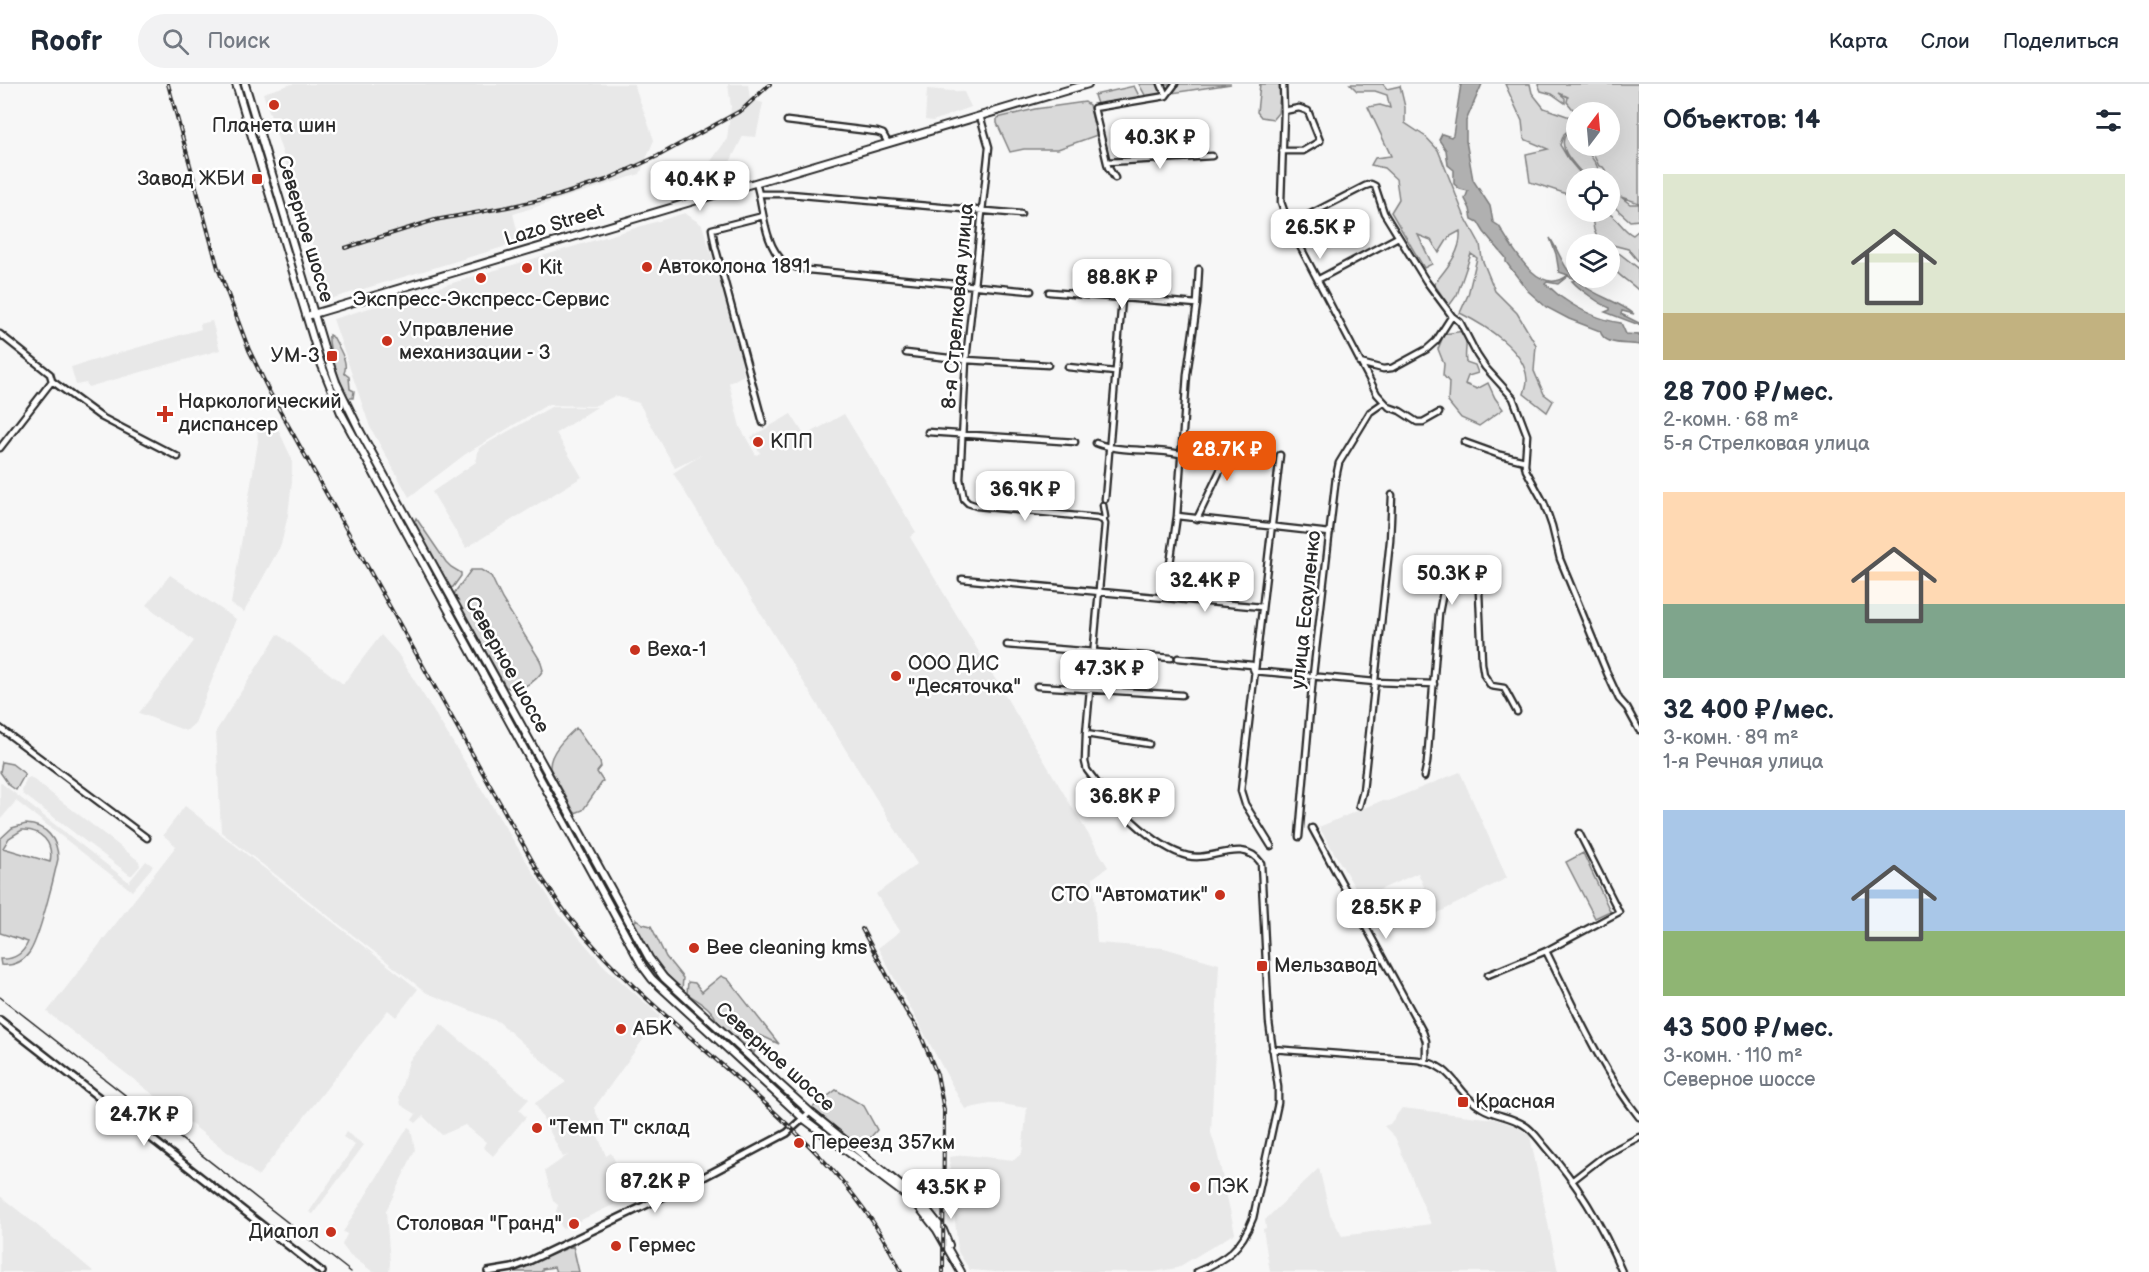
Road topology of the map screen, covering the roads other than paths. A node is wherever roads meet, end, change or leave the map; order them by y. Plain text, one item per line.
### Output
1 (236, 84) edge
2 (245, 84) edge
3 (1088, 84) edge
4 (1161, 84) edge
5 (1175, 84) edge
6 (1283, 84) edge
7 (1166, 96) junction
8 (1284, 111) junction
9 (980, 116) junction
10 (787, 121) dead end
11 (257, 126) junction
12 (249, 128) junction
13 (888, 143) junction
14 (1282, 151) junction
15 (1212, 156) dead end
16 (1107, 162) junction
17 (1115, 178) dead end
18 (756, 183) junction
19 (760, 194) junction
20 (982, 210) junction
21 (1021, 214) dead end
22 (763, 216) junction
23 (1289, 225) junction
24 (1398, 237) junction
25 (287, 238) junction
26 (1199, 269) dead end
27 (1319, 279) junction
28 (974, 285) junction
29 (1031, 291) dead end
30 (1049, 292) dead end
31 (1122, 299) junction
32 (1197, 304) junction
33 (310, 315) junction
34 (1452, 316) junction
35 (316, 333) junction
36 (0, 334) edge
37 (906, 353) dead end
38 (966, 360) junction
39 (1360, 363) junction
40 (1048, 365) dead end
41 (1068, 367) dead end
42 (1115, 372) junction
43 (52, 381) junction
44 (1383, 403) junction
45 (1439, 413) dead end
46 (763, 423) dead end
47 (928, 432) dead end
48 (361, 433) junction
49 (962, 435) junction
50 (1236, 435) dead end
51 (353, 438) junction
52 (1075, 442) dead end
53 (1464, 442) dead end
54 (1096, 443) dead end
55 (1108, 447) junction
56 (0, 448) edge
57 (1180, 454) junction
58 (1280, 455) dead end
59 (178, 457) dead end
60 (1525, 461) junction
61 (1392, 495) dead end
62 (1177, 516) junction
63 (407, 517) junction
64 (1197, 519) junction
65 (1103, 520) junction
66 (399, 523) junction
67 (1271, 527) junction
68 (1330, 533) junction
69 (962, 579) dead end
70 (1097, 592) junction
71 (1165, 598) junction
72 (1262, 607) junction
73 (1007, 645) dead end
74 (1092, 652) junction
75 (1171, 658) dead end
76 (1178, 658) dead end
77 (1254, 671) junction
78 (1313, 675) junction
79 (1375, 682) junction
80 (1434, 684) junction
81 (1036, 686) dead end
82 (1090, 689) junction
83 (1182, 695) dead end
84 (1517, 711) dead end
85 (0, 728) edge
86 (1639, 730) edge
87 (1086, 734) junction
88 (1149, 744) dead end
89 (542, 762) junction
90 (534, 766) junction
91 (1424, 777) dead end
92 (1359, 806) dead end
93 (1312, 828) dead end
94 (1579, 833) dead end
95 (1299, 837) dead end
96 (147, 838) dead end
97 (1271, 846) dead end
98 (629, 921) junction
99 (621, 925) junction
100 (1546, 951) junction
101 (1488, 975) dead end
102 (0, 1020) edge
103 (1272, 1049) junction
104 (1426, 1061) junction
105 (810, 1112) junction
106 (1639, 1118) edge
107 (804, 1119) junction
108 (1639, 1137) edge
109 (1573, 1180) junction
110 (961, 1271) edge
111 (322, 1272) edge
112 (488, 1272) edge
113 (1197, 1272) edge
114 (1622, 1272) edge

1 - 12 main road, Северное шоссе
2 - 11 main road, Северное шоссе
3 - 9 main road, Lazo Street
4 - 7 street
5 - 7 street
6 - 8 street
7 - 16 street
8 - 14 street
8 - 14 street
9 - 13 main road, Lazo Street
9 - 20 street, 8-я Стрелковая улица
10 - 13 street
11 - 12 main road
11 - 25 main road, Северное шоссе
12 - 25 main road, Северное шоссе
13 - 18 main road, Lazo Street
14 - 23 street
15 - 16 street
16 - 17 street
18 - 19 street
18 - 33 main road, Lazo Street
19 - 20 street
19 - 22 street
20 - 21 street
20 - 28 street, 8-я Стрелковая улица
22 - 28 street
22 - 46 street
23 - 24 street
23 - 27 street
24 - 27 street
24 - 34 street
25 - 33 main road, Северное шоссе
26 - 32 street
27 - 39 street
28 - 29 street
28 - 38 street, 8-я Стрелковая улица
30 - 31 street
31 - 32 street
31 - 42 street
32 - 57 street
33 - 35 main road, Северное шоссе
34 - 39 street
34 - 60 street
35 - 48 main road, Северное шоссе
35 - 51 main road, Северное шоссе
36 - 43 street
37 - 38 street
38 - 40 street
38 - 49 street, 8-я Стрелковая улица
39 - 44 street
41 - 42 street
42 - 55 street
43 - 56 street
43 - 59 street
44 - 45 street
44 - 68 street, улица Есауленко
47 - 49 street
48 - 51 main road
48 - 63 main road, Северное шоссе
49 - 52 street
49 - 65 street, 8-я Стрелковая улица
50 - 64 street
51 - 66 main road, Северное шоссе
53 - 60 street
54 - 55 street
55 - 57 street
55 - 65 street
57 - 62 street
58 - 67 street
60 - 86 street
61 - 79 street
62 - 64 street
62 - 71 street
63 - 66 main road
63 - 89 main road, Северное шоссе
64 - 67 street
65 - 70 street
66 - 90 main road, Северное шоссе
67 - 68 street
67 - 72 street
68 - 78 street, улица Есауленко
69 - 70 street
70 - 71 street
70 - 74 street
71 - 72 street
72 - 77 street
73 - 74 street
74 - 75 street
74 - 82 street
76 - 77 street
77 - 78 street
77 - 97 street
78 - 79 street
78 - 95 street, улица Есауленко
79 - 80 street
79 - 92 street
80 - 84 street
80 - 91 street
81 - 82 street
82 - 83 street
82 - 87 street
85 - 96 street
87 - 88 street
87 - 103 street
89 - 90 main road
89 - 98 main road, Северное шоссе
90 - 99 main road, Северное шоссе
93 - 104 street
94 - 100 street
98 - 99 main road
98 - 105 main road, Северное шоссе
99 - 107 main road, Северное шоссе
100 - 101 street
100 - 106 street
102 - 111 street
103 - 104 street
103 - 113 street
104 - 109 street
105 - 107 street
105 - 110 main road, Северное шоссе
107 - 110 main road, Северное шоссе
107 - 112 street
108 - 109 street
109 - 114 street

